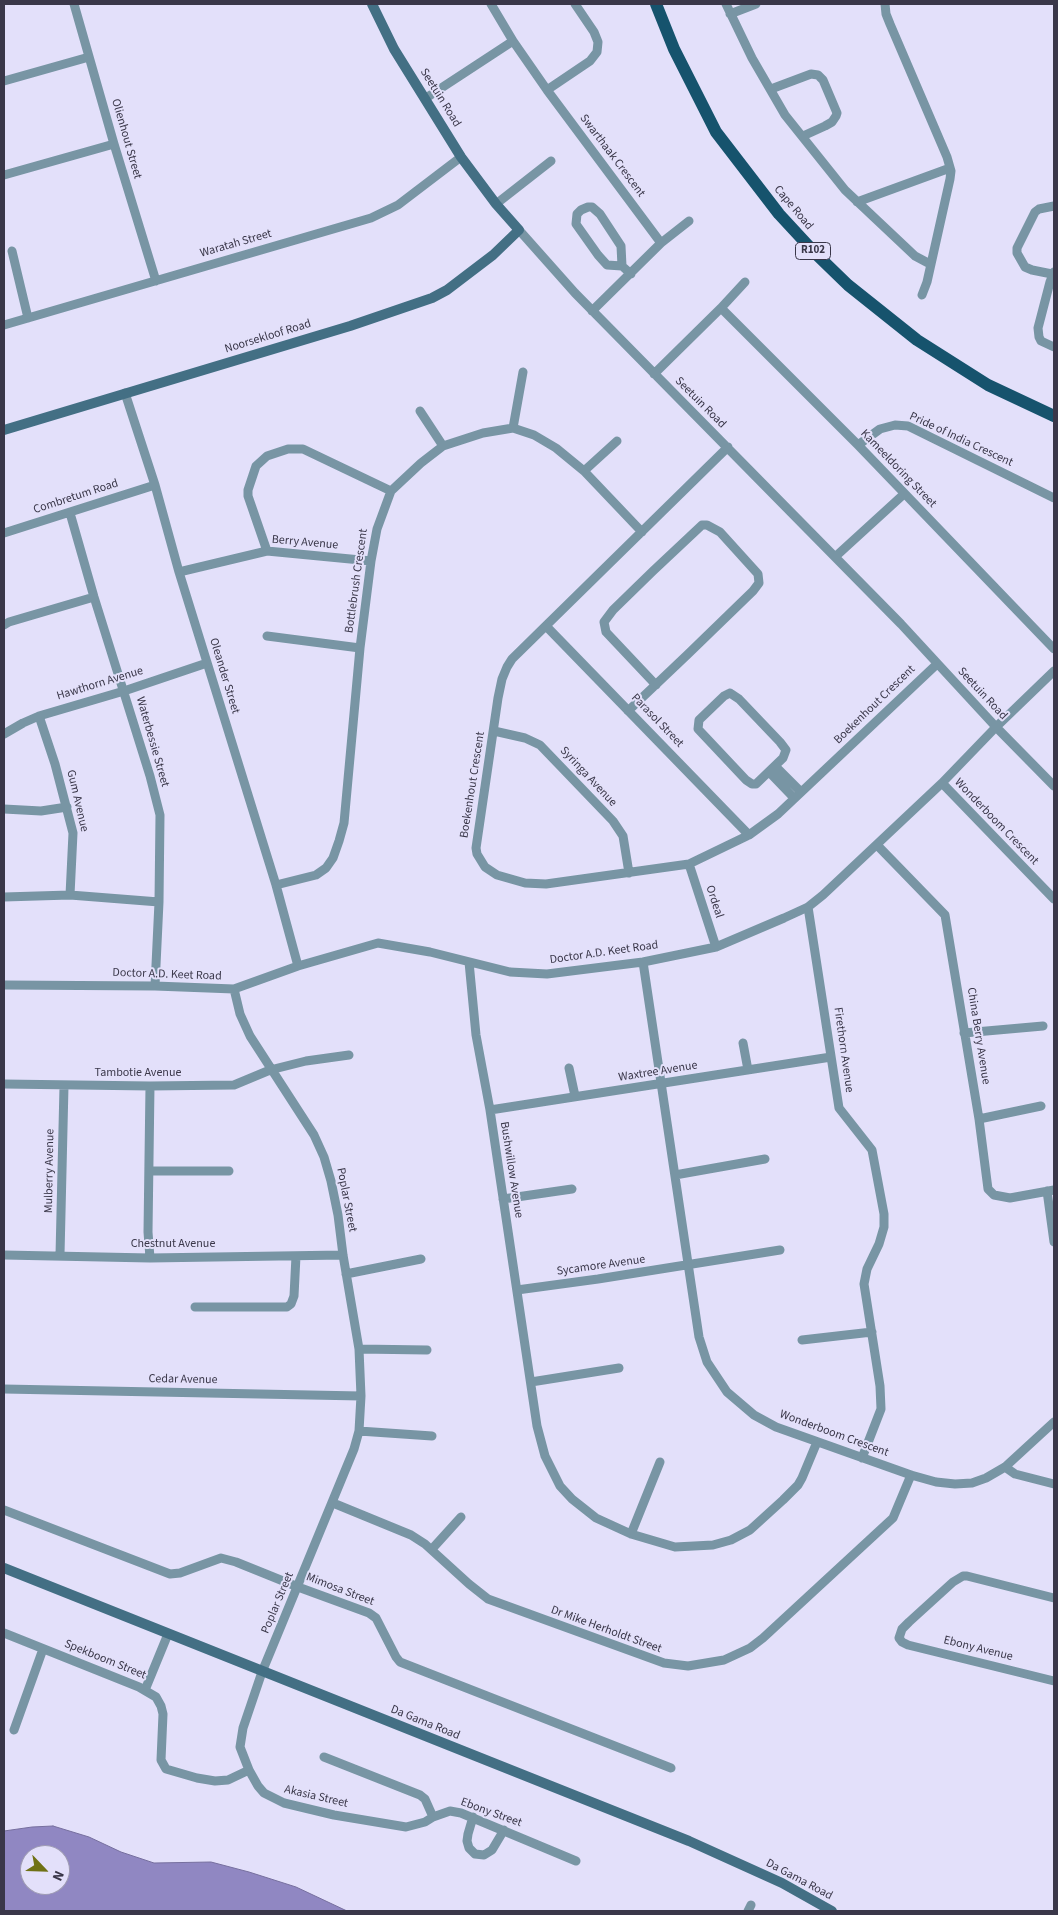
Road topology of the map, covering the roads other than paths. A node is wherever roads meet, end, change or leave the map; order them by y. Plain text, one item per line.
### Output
1 (74, 4) edge
2 (372, 4) edge
3 (490, 4) edge
4 (575, 4) edge
5 (656, 4) edge
6 (726, 4) edge
7 (756, 4) edge
8 (886, 4) edge
9 (730, 14) junction
10 (513, 41) junction
11 (89, 57) junction
12 (4, 78) edge
13 (772, 89) junction
14 (547, 90) junction
15 (426, 98) junction
16 (803, 136) junction
17 (114, 144) junction
18 (461, 157) junction
19 (551, 161) dead end
20 (950, 168) junction
21 (4, 176) edge
22 (857, 202) junction
23 (496, 204) junction
24 (1054, 206) edge
25 (689, 221) dead end
26 (519, 230) junction
27 (661, 243) junction
28 (12, 251) dead end
29 (930, 264) junction
30 (622, 266) junction
31 (1053, 273) edge
32 (631, 274) junction
33 (156, 281) junction
34 (745, 282) dead end
35 (922, 295) dead end
36 (721, 308) junction
37 (592, 311) junction
38 (28, 318) junction
39 (4, 326) edge
40 (1054, 347) edge
41 (523, 372) dead end
42 (654, 374) junction
43 (125, 393) junction
44 (420, 412) dead end
45 (1054, 416) edge
46 (513, 428) junction
47 (4, 430) edge
48 (617, 441) dead end
49 (858, 445) junction
50 (443, 446) junction
51 (728, 447) junction
52 (584, 471) junction
53 (155, 485) junction
54 (391, 491) junction
55 (904, 494) junction
56 (1054, 498) edge
57 (70, 513) junction
58 (642, 532) junction
59 (4, 533) edge
60 (267, 551) junction
61 (835, 557) junction
62 (371, 561) junction
63 (179, 572) junction
64 (94, 597) junction
65 (4, 625) edge
66 (546, 626) junction
67 (267, 636) dead end
68 (360, 648) junction
69 (1054, 649) edge
70 (207, 663) junction
71 (937, 664) junction
72 (1054, 671) edge
73 (656, 684) junction
74 (124, 691) junction
75 (628, 711) junction
76 (39, 716) junction
77 (996, 727) junction
78 (494, 731) junction
79 (4, 734) edge
80 (772, 769) junction
81 (942, 783) junction
82 (1054, 786) edge
83 (798, 795) junction
84 (67, 807) junction
85 (4, 809) edge
86 (749, 834) junction
87 (877, 845) junction
88 (689, 864) junction
89 (629, 873) junction
90 (276, 885) junction
91 (70, 895) junction
92 (4, 896) edge
93 (1054, 899) edge
94 (159, 902) junction
95 (808, 906) junction
96 (716, 947) junction
97 (469, 962) junction
98 (643, 962) junction
99 (298, 966) junction
100 (4, 985) edge
101 (155, 986) junction
102 (234, 989) junction
103 (1043, 1026) dead end
104 (964, 1033) junction
105 (743, 1043) dead end
106 (349, 1055) dead end
107 (831, 1057) junction
108 (569, 1068) dead end
109 (270, 1070) junction
110 (748, 1070) junction
111 (4, 1084) edge
112 (661, 1084) junction
113 (64, 1086) junction
114 (150, 1086) junction
115 (575, 1096) junction
116 (1041, 1106) dead end
117 (490, 1110) junction
118 (979, 1119) junction
119 (765, 1160) dead end
120 (149, 1171) junction
121 (229, 1172) dead end
122 (675, 1175) junction
123 (572, 1189) dead end
124 (1051, 1191) edge
125 (503, 1199) junction
126 (1054, 1242) edge
127 (780, 1250) dead end
128 (4, 1255) edge
129 (60, 1255) junction
130 (343, 1255) junction
131 (296, 1256) junction
132 (150, 1258) junction
133 (421, 1259) dead end
134 (688, 1265) junction
135 (346, 1274) junction
136 (517, 1290) junction
137 (195, 1307) dead end
138 (872, 1332) junction
139 (802, 1340) dead end
140 (358, 1349) junction
141 (427, 1350) dead end
142 (620, 1368) dead end
143 (531, 1382) junction
144 (4, 1389) edge
145 (361, 1396) junction
146 (1054, 1422) edge
147 (359, 1431) junction
148 (432, 1436) dead end
149 (817, 1442) junction
150 (862, 1458) junction
151 (660, 1462) dead end
152 (1005, 1468) junction
153 (911, 1474) junction
154 (1054, 1484) edge
155 (333, 1503) junction
156 (4, 1510) edge
157 (461, 1517) dead end
158 (631, 1534) junction
159 (432, 1549) junction
160 (4, 1568) edge
161 (298, 1587) junction
162 (1054, 1598) edge
163 (4, 1633) edge
164 (168, 1634) junction
165 (43, 1649) junction
166 (262, 1672) junction
167 (1054, 1681) edge
168 (145, 1690) junction
169 (14, 1730) dead end
170 (324, 1757) dead end
171 (671, 1768) dead end
172 (249, 1770) junction
173 (433, 1817) junction
174 (474, 1817) junction
175 (504, 1830) junction
176 (576, 1861) dead end
177 (832, 1911) edge

1 - 11 street, Olienhout Street
2 - 15 street, Seetuin Road
3 - 10 street, Swarthaak Crescent
4 - 14 street
5 - 45 main road, Cape Road / R102
6 - 9 street
7 - 9 street
8 - 20 street
9 - 13 street
10 - 14 street, Swarthaak Crescent
10 - 15 street
11 - 12 street
11 - 17 street, Olienhout Street
13 - 16 street
13 - 16 street
14 - 27 street, Swarthaak Crescent
15 - 18 street, Seetuin Road
16 - 22 street
17 - 21 street
17 - 33 street, Olienhout Street
18 - 23 street, Seetuin Road
18 - 33 street, Waratah Street
19 - 23 street
20 - 22 street
20 - 29 street
22 - 29 street
23 - 26 street, Seetuin Road
24 - 31 street
25 - 27 street
26 - 37 street, Seetuin Road
26 - 43 street, Noorsekloof Road
27 - 32 street
28 - 38 street
29 - 35 street
30 - 30 street
30 - 32 street
31 - 40 street
32 - 37 street
33 - 38 street, Waratah Street
34 - 36 street
36 - 42 street
36 - 49 street, Kameeldoring Street
37 - 42 street, Seetuin Road
38 - 39 street, Waratah Street
41 - 46 street
42 - 51 street, Seetuin Road
43 - 47 street, Noorsekloof Road
43 - 53 street, Oleander Street
44 - 50 street
46 - 50 street, Bottlebrush Crescent
46 - 52 street, Bottlebrush Crescent
48 - 52 street
49 - 55 street, Kameeldoring Street
49 - 56 street, Pride of India Crescent
50 - 54 street, Bottlebrush Crescent
51 - 58 street, Boekenhout Crescent
51 - 61 street, Seetuin Road
52 - 58 street, Bottlebrush Crescent
53 - 57 street, Combretum Road
53 - 63 street, Oleander Street
54 - 60 street
54 - 62 street, Bottlebrush Crescent
55 - 61 street
55 - 69 street, Kameeldoring Street
57 - 59 street, Combretum Road
57 - 64 street, Waterbessie Street
58 - 66 street, Boekenhout Crescent
60 - 62 street, Berry Avenue
60 - 63 street, Berry Avenue
61 - 71 street, Seetuin Road
62 - 68 street, Bottlebrush Crescent
63 - 70 street, Oleander Street
64 - 65 street
64 - 74 street, Waterbessie Street
66 - 75 street, Parasol Street
66 - 78 street, Boekenhout Crescent
67 - 68 street
68 - 90 street, Bottlebrush Crescent
70 - 74 street, Hawthorn Avenue
70 - 90 street, Oleander Street
71 - 77 street, Seetuin Road
71 - 83 street, Boekenhout Crescent
72 - 77 street, Doctor A.D. Keet Road
73 - 73 street
73 - 75 street
74 - 76 street, Hawthorn Avenue
74 - 94 street, Waterbessie Street
75 - 86 street, Parasol Street
76 - 79 street, Hawthorn Avenue
76 - 84 street, Gum Avenue
77 - 81 street, Doctor A.D. Keet Road
77 - 82 street, Seetuin Road
78 - 89 street, Syringa Avenue
78 - 89 street, Boekenhout Crescent
80 - 80 street
80 - 83 street
81 - 87 street, Doctor A.D. Keet Road
81 - 93 street, Wonderboom Crescent
83 - 86 street, Boekenhout Crescent
84 - 85 street
84 - 91 street, Gum Avenue
86 - 88 street, Boekenhout Crescent
87 - 95 street, Doctor A.D. Keet Road
87 - 104 street, China Berry Avenue
88 - 89 street, Boekenhout Crescent
88 - 96 street, Ordeal
90 - 99 street, Oleander Street
91 - 92 street
91 - 94 street
94 - 101 street, Waterbessie Street
95 - 96 street, Doctor A.D. Keet Road
95 - 107 street, Firethorn Avenue
96 - 98 street, Doctor A.D. Keet Road
97 - 98 street, Doctor A.D. Keet Road
97 - 99 street, Doctor A.D. Keet Road
97 - 117 street, Bushwillow Avenue
98 - 112 street, Wonderboom Crescent
99 - 102 street, Doctor A.D. Keet Road
100 - 101 street, Doctor A.D. Keet Road
101 - 102 street, Doctor A.D. Keet Road
102 - 109 street, Poplar Street
103 - 104 street
104 - 118 street, China Berry Avenue
105 - 110 street
106 - 109 street
107 - 110 street, Waxtree Avenue
107 - 138 street, Firethorn Avenue
108 - 115 street
109 - 114 street, Tambotie Avenue
109 - 130 street, Poplar Street
110 - 112 street, Waxtree Avenue
111 - 113 street, Tambotie Avenue
112 - 115 street, Waxtree Avenue
112 - 122 street, Wonderboom Crescent
113 - 114 street, Tambotie Avenue
113 - 129 street, Mulberry Avenue
114 - 120 street
115 - 117 street, Waxtree Avenue
116 - 118 street
117 - 125 street, Bushwillow Avenue
118 - 124 street, China Berry Avenue
119 - 122 street
120 - 121 street
120 - 132 street
122 - 134 street, Wonderboom Crescent
123 - 125 street
124 - 126 street
125 - 136 street, Bushwillow Avenue
127 - 134 street
128 - 129 street, Chestnut Avenue
129 - 132 street, Chestnut Avenue
130 - 131 street, Chestnut Avenue
130 - 135 street, Poplar Street
131 - 132 street, Chestnut Avenue
131 - 137 street
133 - 135 street
134 - 136 street, Sycamore Avenue
134 - 149 street, Wonderboom Crescent
135 - 140 street, Poplar Street
136 - 143 street, Bushwillow Avenue
138 - 139 street
138 - 150 street, Firethorn Avenue
140 - 141 street
140 - 145 street, Poplar Street
142 - 143 street
143 - 158 street, Bushwillow Avenue
144 - 145 street, Cedar Avenue
145 - 147 street, Poplar Street
146 - 152 street, Wonderboom Crescent
147 - 148 street
147 - 155 street, Poplar Street
149 - 150 street, Wonderboom Crescent
149 - 158 street, Bushwillow Avenue
150 - 153 street, Wonderboom Crescent
151 - 158 street
152 - 153 street, Wonderboom Crescent
152 - 154 street
153 - 159 street, Dr Mike Herholdt Street
155 - 159 street, Dr Mike Herholdt Street
155 - 161 street, Poplar Street
156 - 161 street, Mimosa Street
157 - 159 street
160 - 164 street, Da Gama Road
161 - 166 street, Poplar Street
161 - 171 street, Mimosa Street
162 - 167 street, Ebony Avenue
163 - 165 street, Spekboom Street
164 - 166 street, Da Gama Road
164 - 168 street
165 - 168 street, Spekboom Street
165 - 169 street
166 - 172 street, Akasia Street
166 - 177 street, Da Gama Road
168 - 172 street, Spekboom Street
170 - 173 street
172 - 173 street, Akasia Street
173 - 174 street, Ebony Street
174 - 175 street, Ebony Street
174 - 175 street
175 - 176 street, Ebony Street

